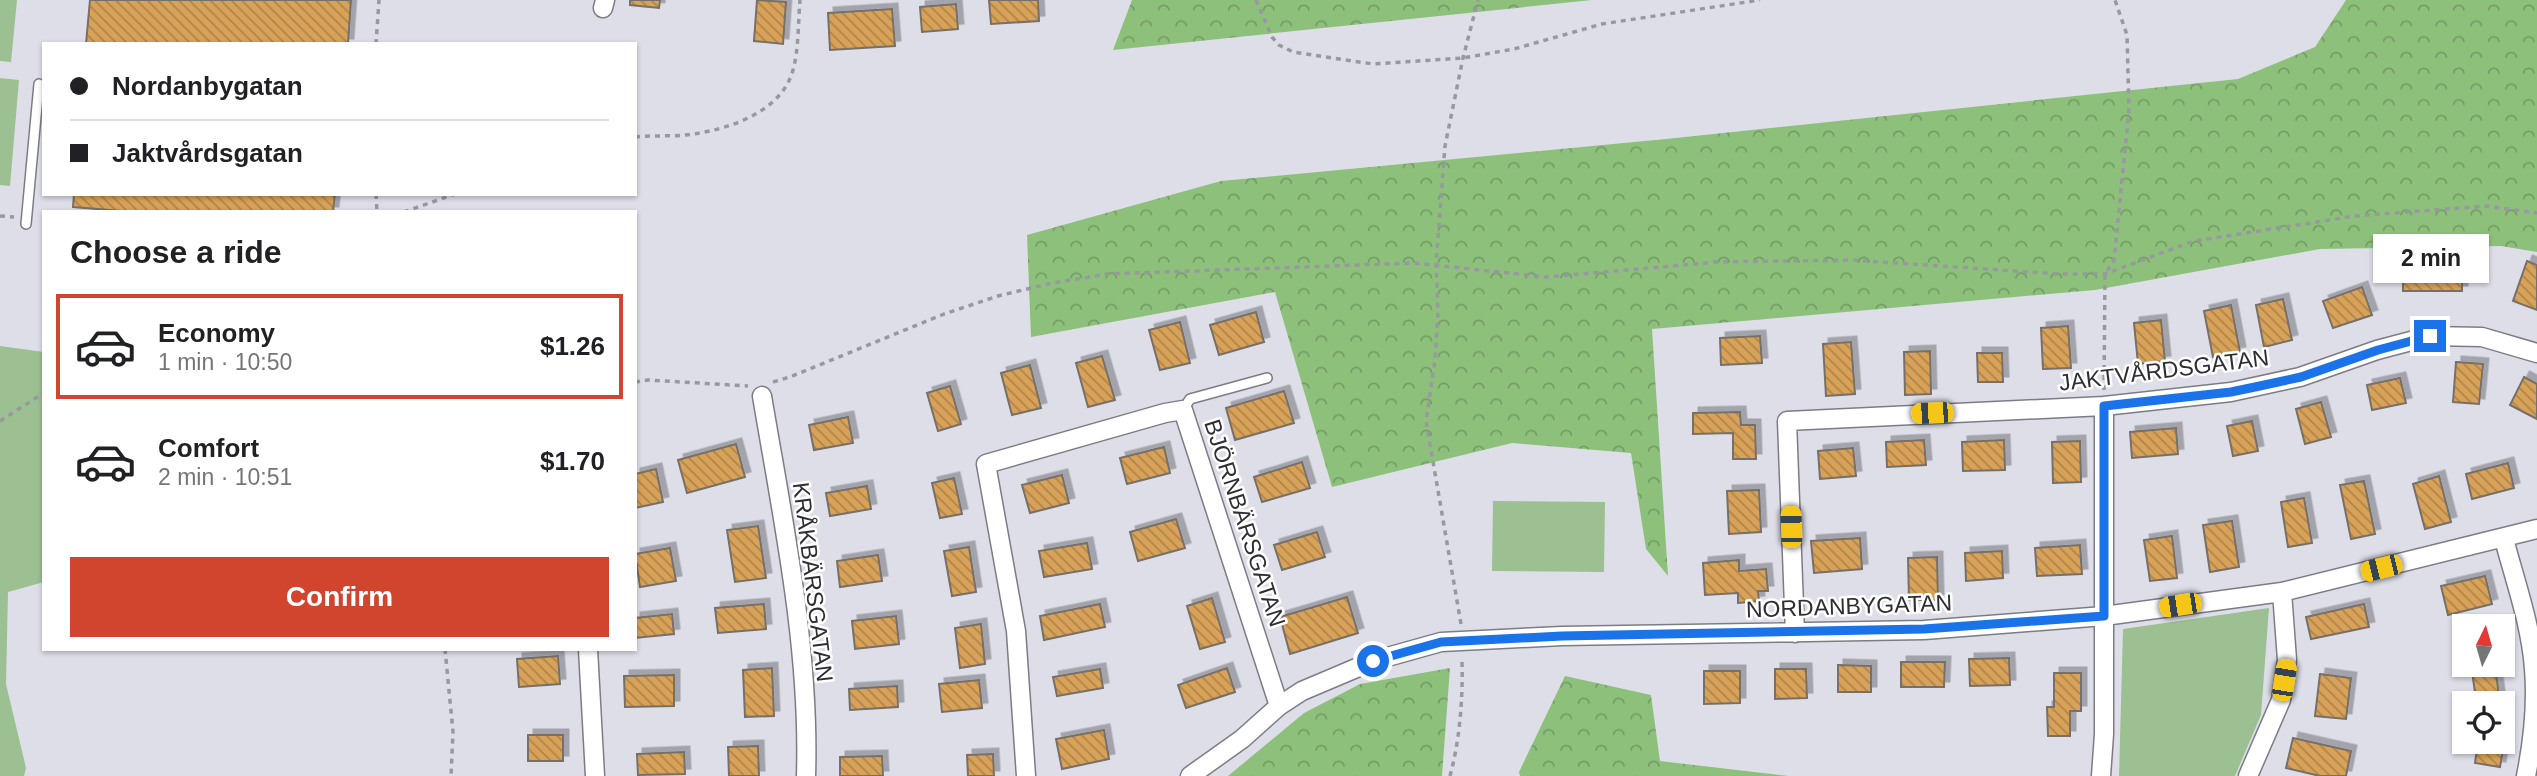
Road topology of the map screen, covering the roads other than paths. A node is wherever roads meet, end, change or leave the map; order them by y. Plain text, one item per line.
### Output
1 (39, 84) dead end
2 (26, 223) dead end
3 (2537, 353) edge
4 (1267, 378) dead end
5 (761, 388) road end
6 (2104, 406) junction
7 (1183, 411) junction
8 (2537, 529) edge
9 (2504, 539) junction
10 (2282, 592) junction
11 (2104, 616) junction
12 (1795, 633) junction
13 (588, 651) edge
14 (1279, 706) junction
15 (595, 776) edge
16 (806, 776) edge
17 (1026, 776) edge
18 (1190, 776) edge
19 (2101, 776) edge
20 (2248, 776) edge
21 (2526, 776) edge

1 - 2 lane
3 - 6 street, JAKTVÅRDSGATAN
4 - 7 lane
5 - 16 street, KRÅKBÄRSGATAN
6 - 11 street
6 - 12 street, JAKTVÅRDSGATAN
7 - 14 street, BJÖRNBÄRSGATAN
7 - 17 street, BJÖRNBÄRSGATAN
8 - 9 street, NORDANBYGATAN
9 - 10 street, NORDANBYGATAN
9 - 21 street
10 - 11 street, NORDANBYGATAN
10 - 20 street
11 - 12 street, NORDANBYGATAN
11 - 19 street
12 - 14 street, NORDANBYGATAN
13 - 15 street
14 - 18 street, NORDANBYGATAN

